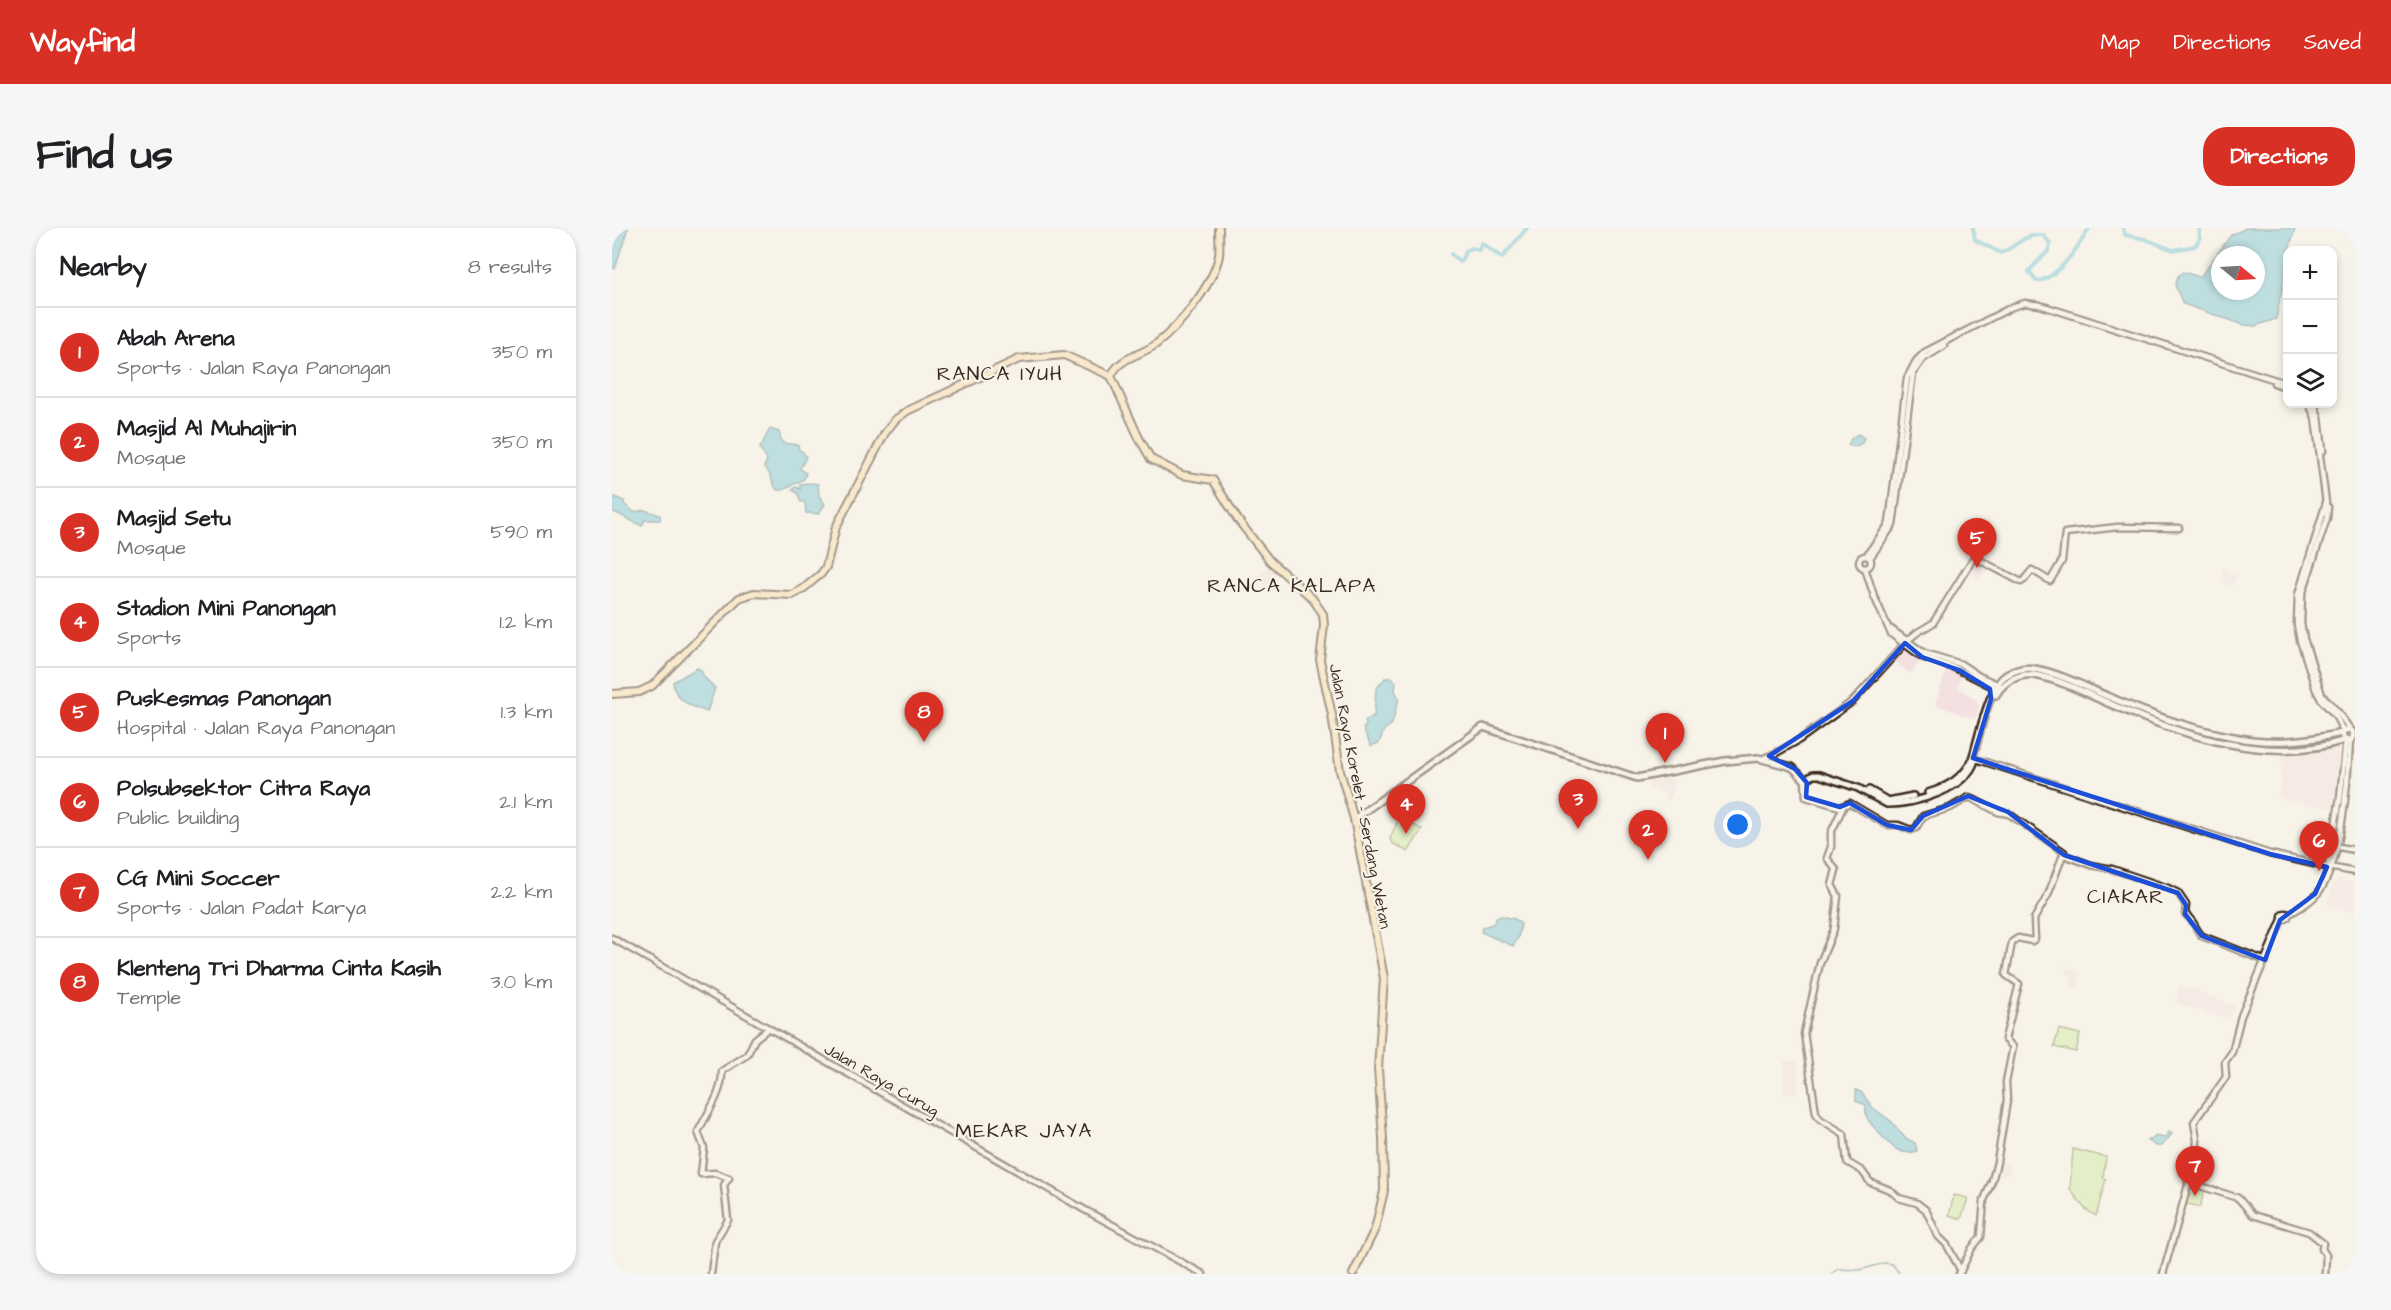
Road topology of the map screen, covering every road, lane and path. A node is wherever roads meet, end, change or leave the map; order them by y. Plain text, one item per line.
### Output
1 (1219, 228) edge
2 (1111, 376) junction
3 (2274, 383) dead end
4 (2283, 384) edge
5 (2283, 385) edge
6 (2311, 408) edge
7 (2316, 408) edge
8 (2179, 528) dead end
9 (2316, 546) junction
10 (1868, 557) junction
11 (1866, 567) junction
12 (1907, 642) junction
13 (1957, 665) junction
14 (1999, 684) junction
15 (1987, 685) junction
16 (612, 694) edge
17 (2096, 695) junction
18 (1991, 699) junction
19 (2348, 730) edge
20 (2350, 738) edge
21 (1768, 758) junction
22 (1974, 758) junction
23 (1804, 778) junction
24 (1843, 807) junction
25 (1354, 819) junction
26 (2334, 846) junction
27 (2355, 850) edge
28 (2064, 853) junction
29 (2328, 867) junction
30 (2355, 872) edge
31 (612, 938) edge
32 (2266, 961) junction
33 (769, 1028) junction
34 (2188, 1182) junction
35 (1960, 1273) edge
36 (711, 1274) edge
37 (1203, 1274) edge
38 (1353, 1274) edge
39 (2163, 1274) edge
40 (2325, 1274) edge

1 - 2 main road
2 - 16 main road
2 - 25 main road, Jalan Raya Korelet - Serdang Wetan
3 - 5 street
4 - 10 street
6 - 9 street
7 - 9 street
8 - 12 street
9 - 19 street
10 - 11 street
10 - 11 street
11 - 12 street
12 - 13 street
12 - 21 street
13 - 14 street
13 - 15 street
14 - 15 street
14 - 17 main road
14 - 18 main road
14 - 22 main road
15 - 18 street
17 - 19 main road
17 - 20 main road
18 - 22 main road
19 - 20 main road
19 - 20 main road
20 - 26 street
21 - 23 main road
21 - 25 main road
22 - 23 main road
22 - 29 street
23 - 24 street
24 - 28 street
24 - 35 street
25 - 38 main road, Jalan Raya Korelet - Serdang Wetan
26 - 27 street
26 - 29 street
28 - 32 street
28 - 35 street
29 - 30 street
29 - 32 street
31 - 33 street, Jalan Raya Curug
32 - 34 street
33 - 36 street
33 - 37 street, Jalan Raya Curug
34 - 39 street
34 - 40 street

